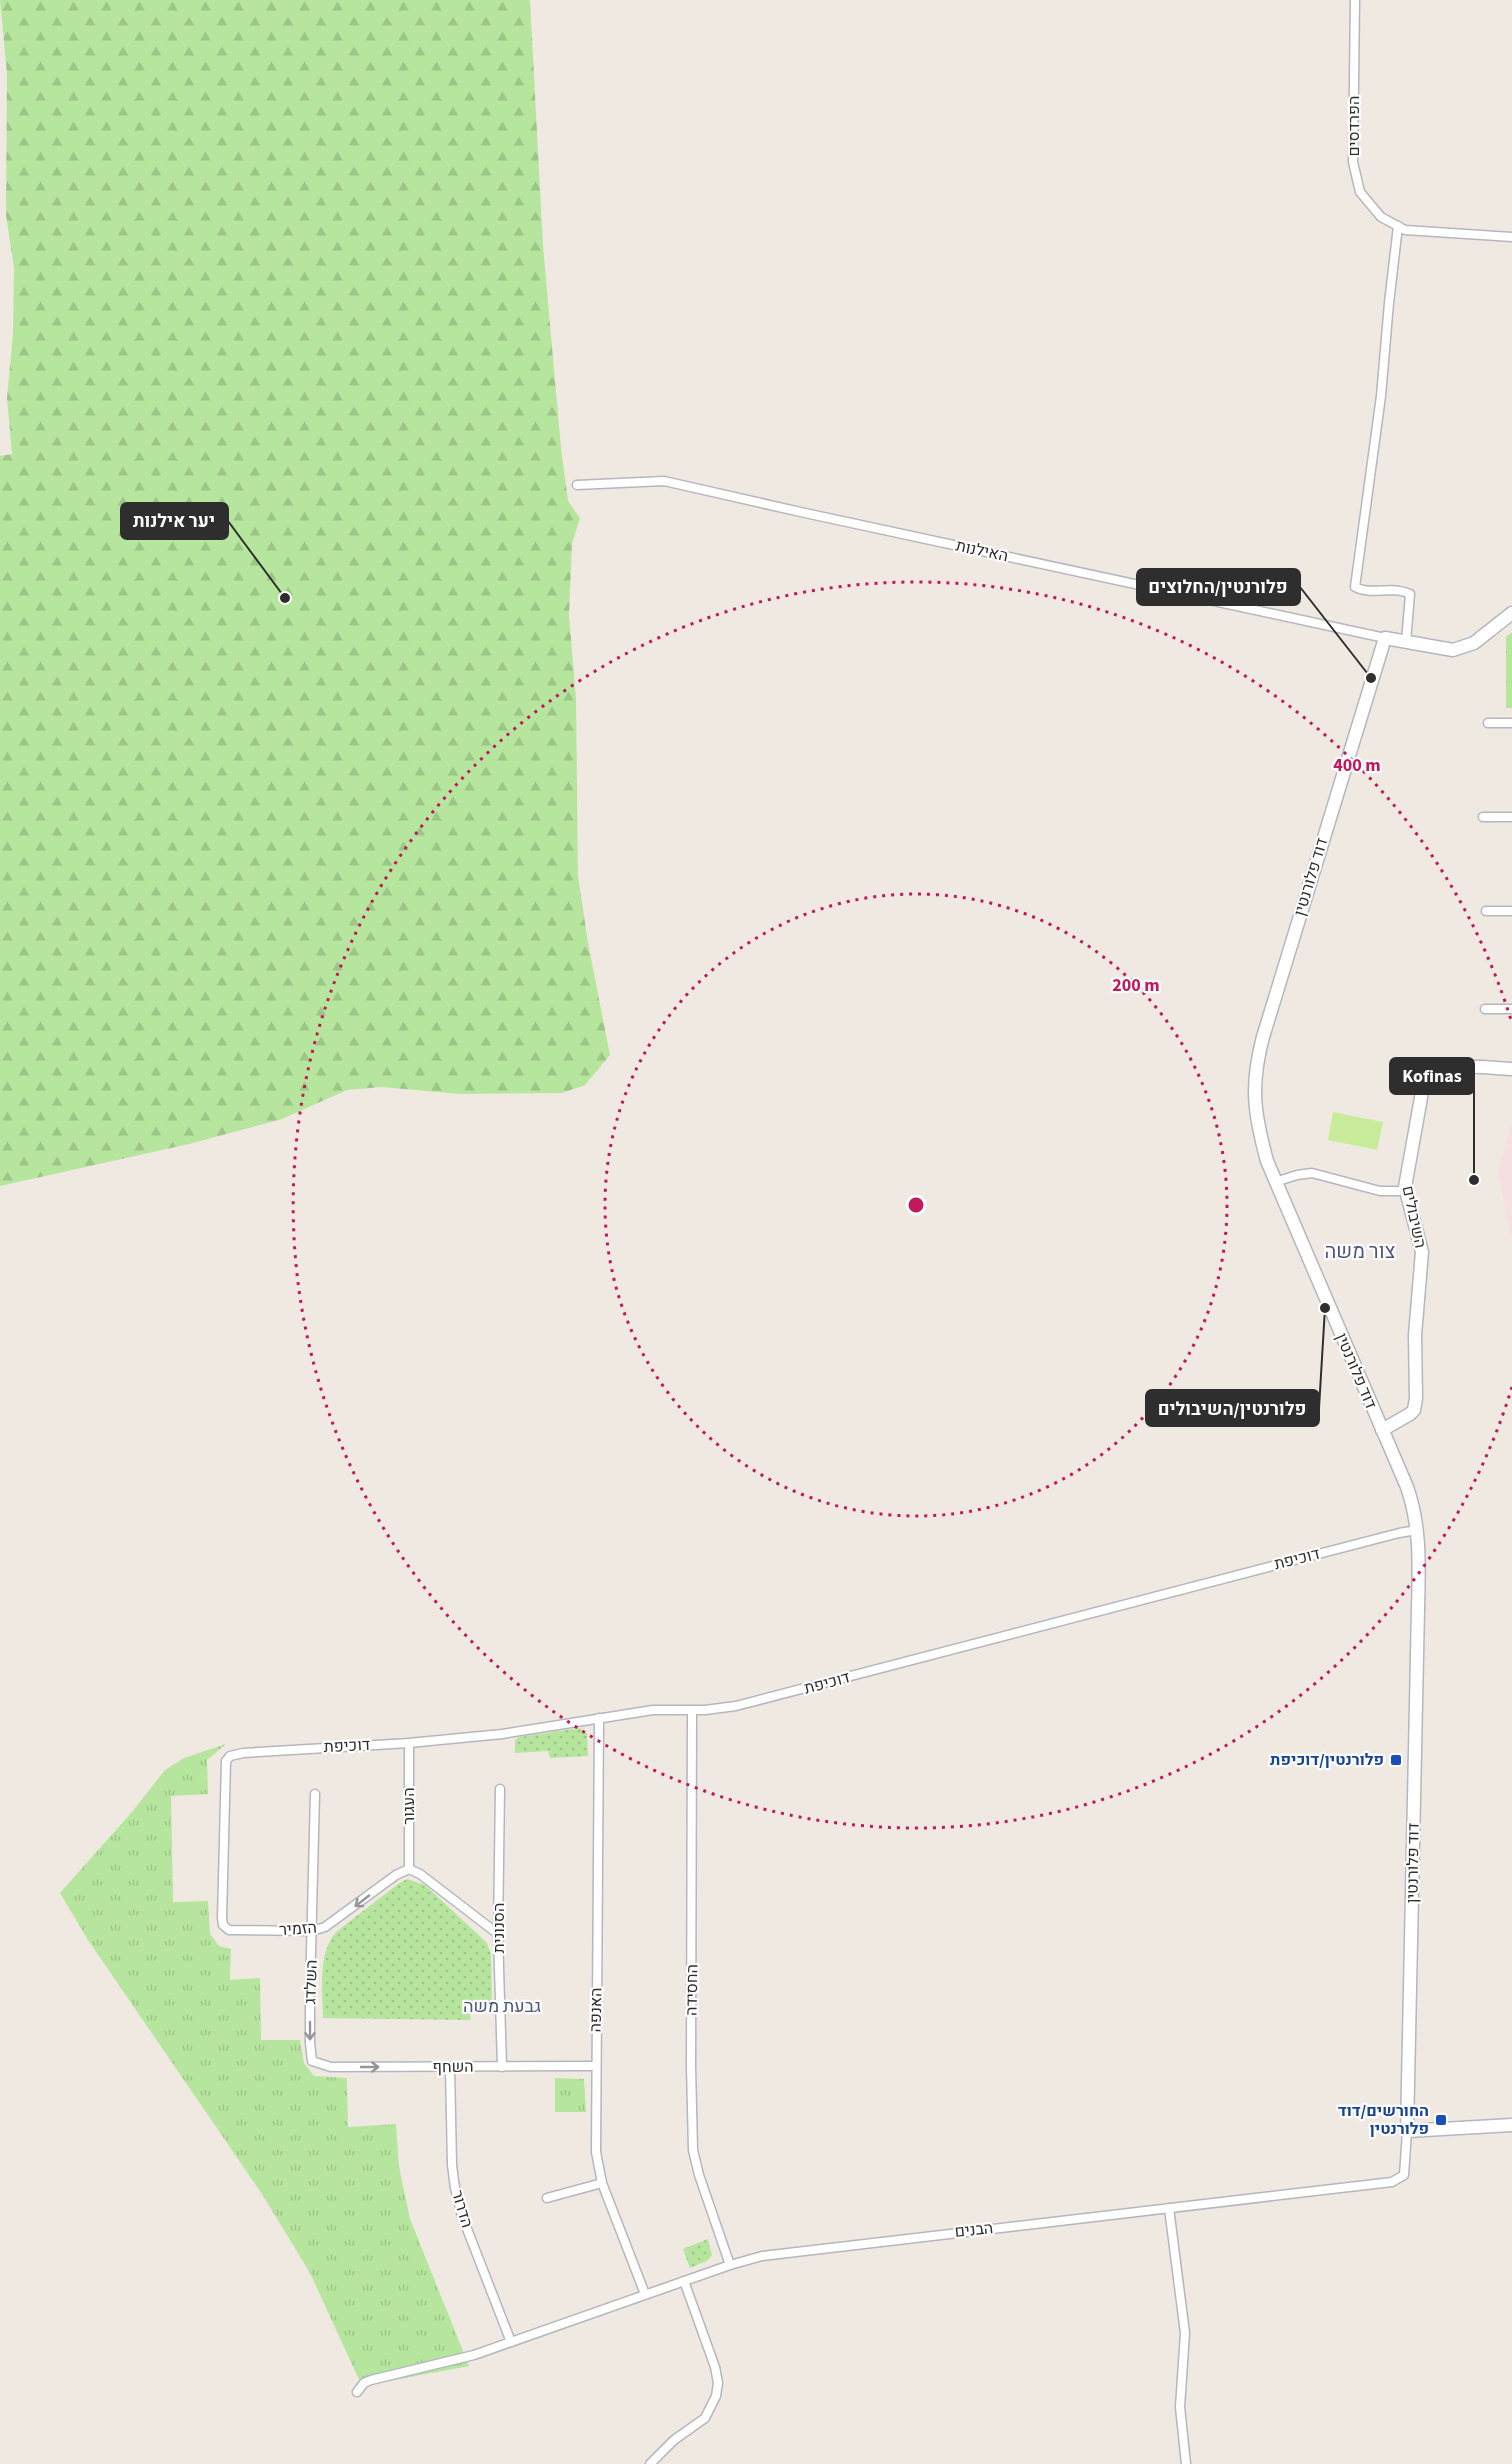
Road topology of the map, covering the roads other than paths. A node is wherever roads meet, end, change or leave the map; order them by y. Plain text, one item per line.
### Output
1 (1355, 0) edge
2 (1398, 226) junction
3 (1512, 237) edge
4 (577, 485) dead end
5 (1512, 614) edge
6 (1385, 638) junction
7 (1406, 642) junction
8 (1488, 723) dead end
9 (1512, 723) edge
10 (1483, 817) dead end
11 (1512, 817) edge
12 (1486, 911) dead end
13 (1512, 912) edge
14 (1485, 1009) dead end
15 (1512, 1009) edge
16 (1512, 1069) edge
17 (1275, 1182) junction
18 (1406, 1191) junction
19 (1382, 1431) junction
20 (1417, 1530) junction
21 (692, 1710) junction
22 (599, 1718) junction
23 (409, 1743) junction
24 (226, 1761) joint
25 (500, 1789) dead end
26 (315, 1794) dead end
27 (409, 1869) junction
28 (312, 1931) junction
29 (498, 1934) junction
30 (312, 2061) joint
31 (595, 2066) junction
32 (450, 2067) junction
33 (502, 2067) junction
34 (1512, 2125) edge
35 (1407, 2131) junction
36 (602, 2183) junction
37 (547, 2198) dead end
38 (1169, 2208) junction
39 (730, 2265) junction
40 (684, 2281) junction
41 (645, 2294) junction
42 (511, 2342) junction
43 (357, 2392) dead end
44 (650, 2464) edge
45 (1186, 2464) edge

1 - 2 street, הפרדסים
2 - 3 street, הפרדסים
2 - 7 street
4 - 6 street, האילנות
5 - 7 street
6 - 7 street
6 - 17 street, דוד פלורנטין
8 - 9 street
10 - 11 street
12 - 13 street
14 - 15 street
16 - 18 street, השיבולים
17 - 18 street
17 - 19 street, דוד פלורנטין
18 - 19 street, השיבולים
19 - 20 street, דוד פלורנטין
20 - 21 street, דוכיפת
20 - 35 street, דוד פלורנטין
21 - 22 street, דוכיפת
21 - 39 street, החסידה
22 - 23 street, דוכיפת
22 - 31 street, האנפה
23 - 24 street, דוכיפת
23 - 27 street, העגור
24 - 28 street, הזמיר
25 - 29 street, הסנונית
26 - 28 street, השלדג
27 -> 28 street, הזמיר
27 - 29 street
28 -> 30 street, השלדג
29 - 33 street, הסנונית
30 -> 32 street, השחף
31 - 33 street, השחף
31 - 36 street, האנפה
32 - 33 street, השחף
32 - 42 street, הדרור
34 - 35 street
35 - 38 street, הבנים
36 - 37 street
36 - 41 street, האנפה
38 - 39 street, הבנים
38 - 45 street
39 - 40 street, הבנים
40 - 41 street, הבנים
40 - 44 street
41 - 42 street, הבנים
42 - 43 street, הבנים

